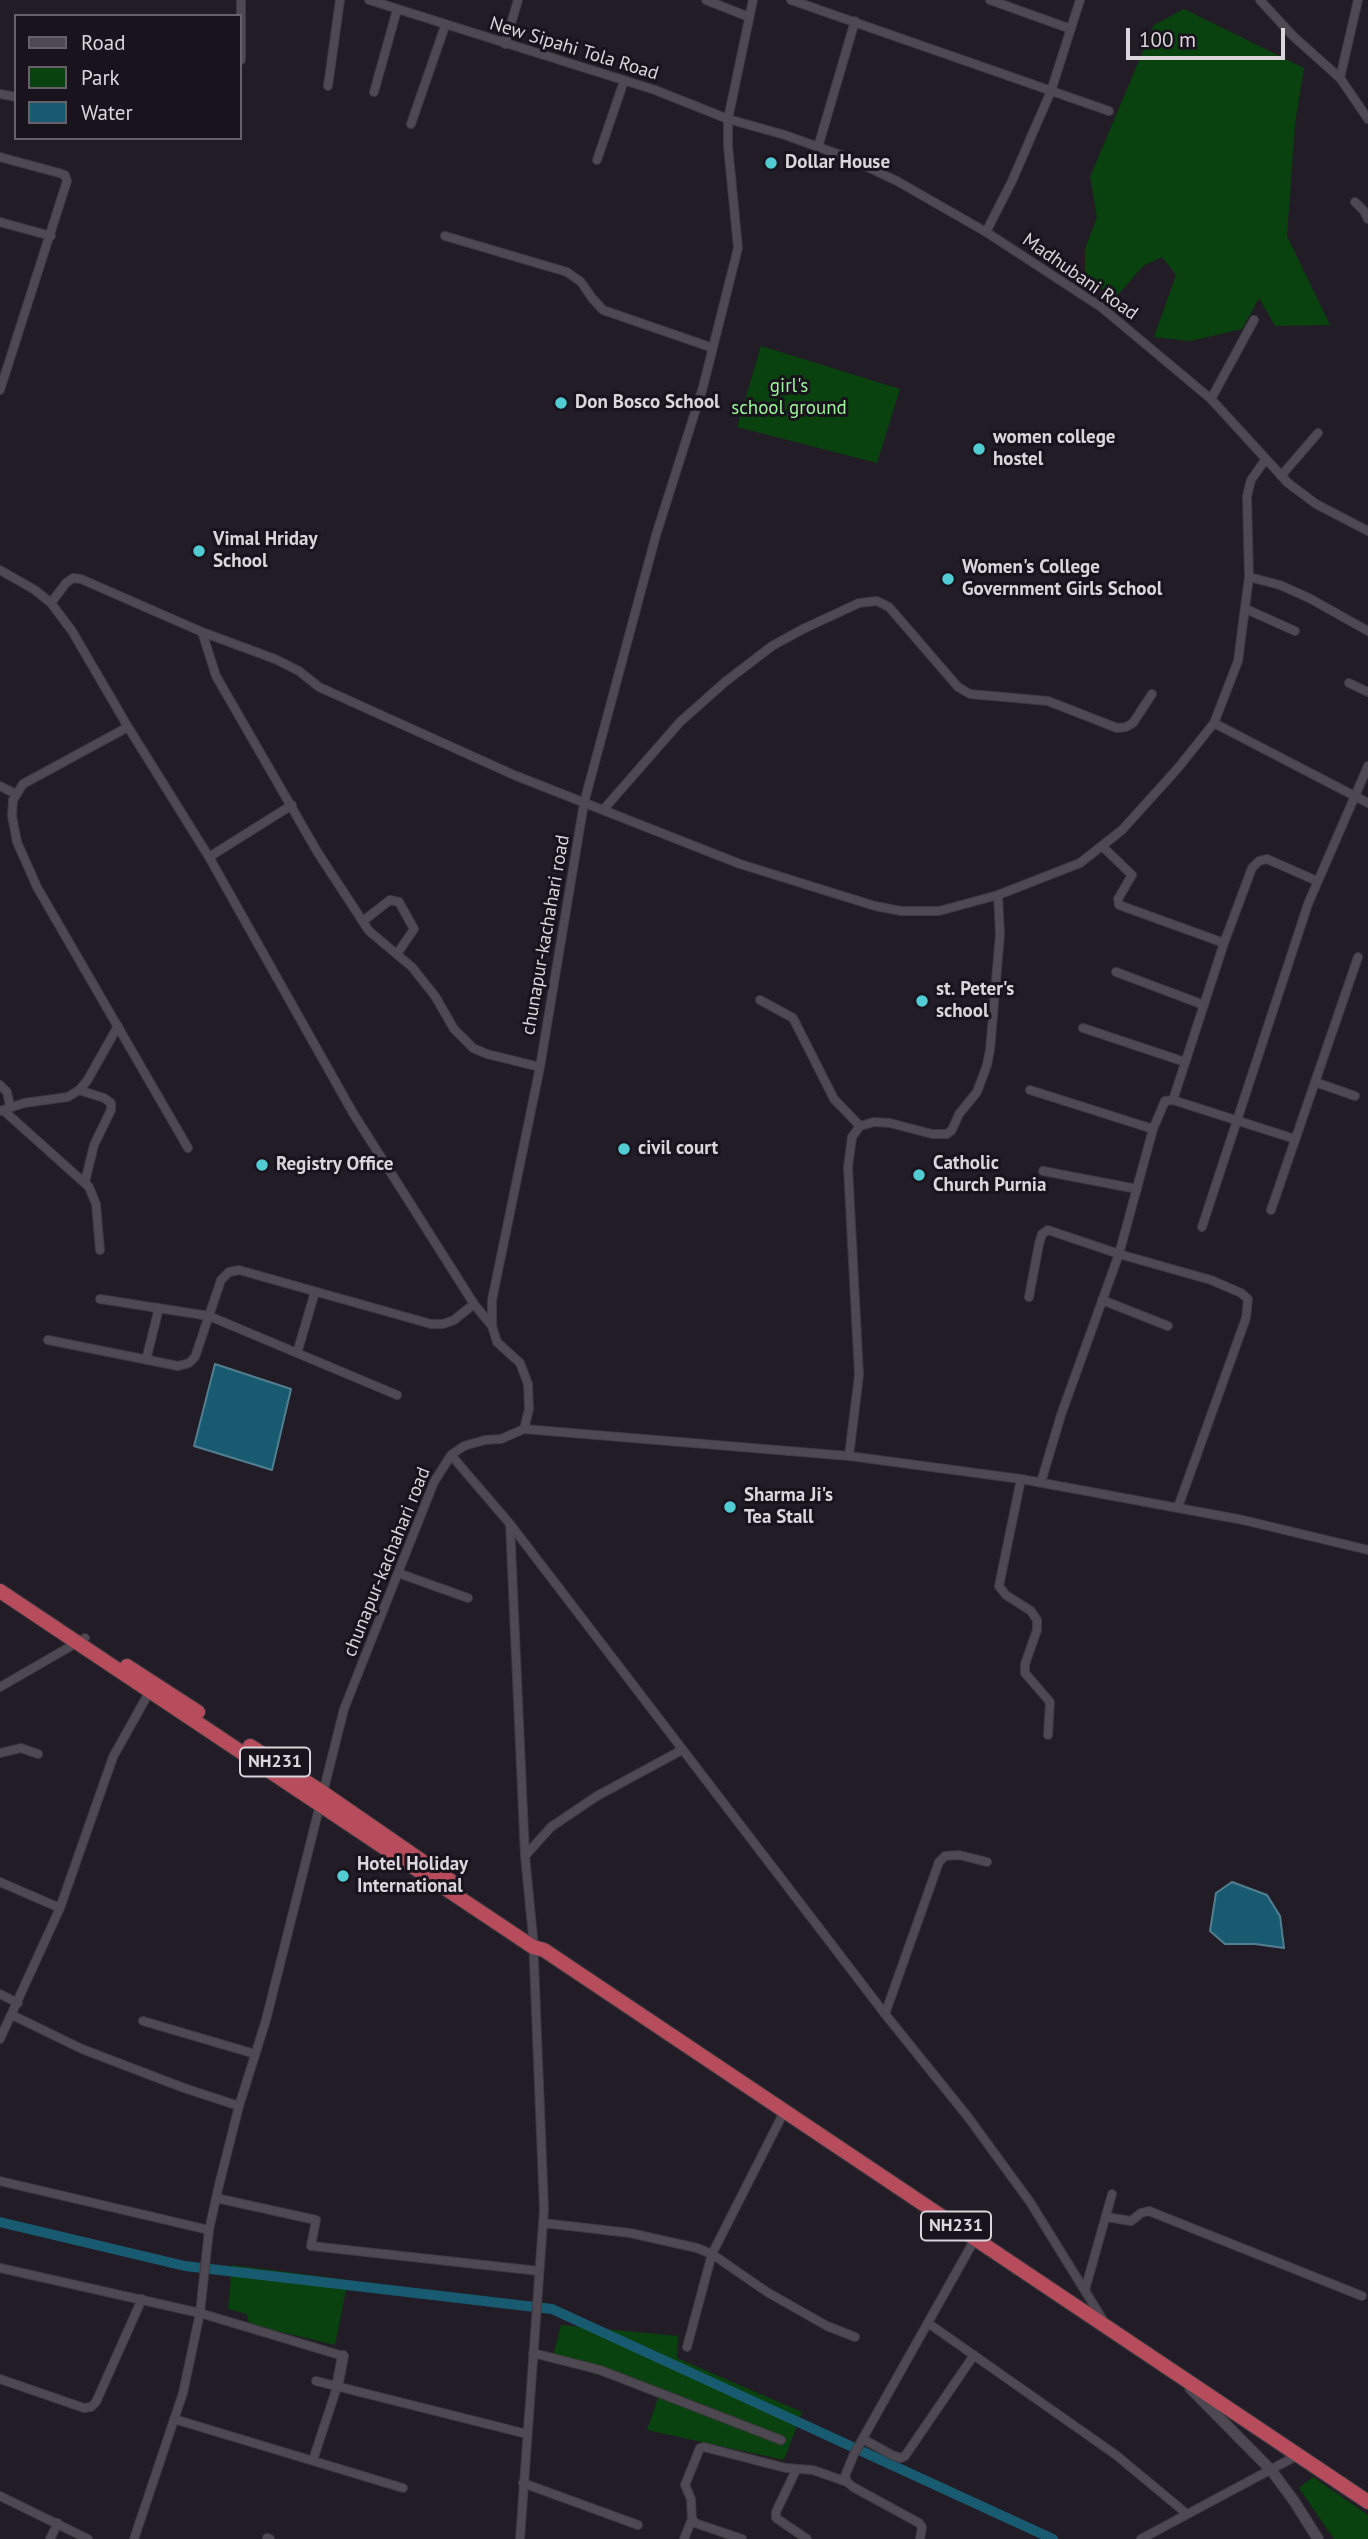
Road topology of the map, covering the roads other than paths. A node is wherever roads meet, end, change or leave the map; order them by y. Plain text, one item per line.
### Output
1 (340, 0) edge
2 (369, 0) edge
3 (518, 0) edge
4 (706, 0) edge
5 (753, 0) edge
6 (791, 0) edge
7 (990, 0) edge
8 (1080, 0) edge
9 (1260, 0) edge
10 (1358, 0) edge
11 (397, 10) junction
12 (749, 17) junction
13 (855, 21) junction
14 (445, 26) junction
15 (1071, 29) junction
16 (505, 44) junction
17 (1340, 78) junction
18 (624, 81) junction
19 (328, 86) dead end
20 (1051, 91) junction
21 (374, 92) dead end
22 (1109, 111) dead end
23 (728, 119) junction
24 (1368, 120) edge
25 (411, 124) dead end
26 (818, 147) junction
27 (0, 157) edge
28 (597, 160) dead end
29 (1355, 202) dead end
30 (1368, 219) edge
31 (0, 222) edge
32 (986, 232) junction
33 (51, 236) junction
34 (445, 236) dead end
35 (1254, 320) dead end
36 (713, 348) junction
37 (0, 390) edge
38 (1211, 399) junction
39 (1318, 433) dead end
40 (1265, 460) junction
41 (1280, 476) junction
42 (1368, 531) edge
43 (0, 570) edge
44 (1249, 577) junction
45 (51, 603) junction
46 (1246, 608) junction
47 (1295, 631) dead end
48 (1368, 631) edge
49 (202, 632) junction
50 (1349, 683) dead end
51 (1368, 692) edge
52 (1152, 694) dead end
53 (1214, 723) junction
54 (128, 727) junction
55 (1368, 766) edge
56 (0, 786) edge
57 (16, 794) junction
58 (1354, 797) junction
59 (584, 803) junction
60 (1368, 803) edge
61 (292, 805) junction
62 (603, 810) junction
63 (1102, 846) junction
64 (209, 857) junction
65 (1317, 881) junction
66 (999, 895) junction
67 (363, 921) junction
68 (1224, 943) junction
69 (397, 954) junction
70 (1358, 957) dead end
71 (1116, 972) dead end
72 (760, 1000) dead end
73 (1204, 1005) junction
74 (118, 1026) junction
75 (1083, 1028) dead end
76 (1185, 1062) junction
77 (540, 1067) junction
78 (1315, 1082) junction
79 (0, 1085) edge
80 (79, 1090) junction
81 (1030, 1090) dead end
82 (1355, 1096) dead end
83 (1173, 1100) junction
84 (4, 1109) edge
85 (1235, 1120) junction
86 (859, 1126) junction
87 (1153, 1129) junction
88 (1295, 1139) junction
89 (188, 1148) dead end
90 (1043, 1171) dead end
91 (85, 1182) junction
92 (1137, 1189) junction
93 (1271, 1210) dead end
94 (1202, 1227) dead end
95 (100, 1250) dead end
96 (1119, 1254) junction
97 (315, 1292) junction
98 (1029, 1297) dead end
99 (100, 1299) dead end
100 (1102, 1300) junction
101 (474, 1304) junction
102 (159, 1308) junction
103 (209, 1316) junction
104 (492, 1326) junction
105 (1168, 1326) dead end
106 (48, 1340) dead end
107 (297, 1353) junction
108 (146, 1360) junction
109 (397, 1395) dead end
110 (524, 1429) junction
111 (451, 1455) junction
112 (849, 1456) junction
113 (1021, 1479) junction
114 (1041, 1482) junction
115 (1178, 1507) junction
116 (510, 1524) junction
117 (1368, 1550) edge
118 (398, 1573) junction
119 (0, 1581) edge
120 (0, 1591) edge
121 (468, 1598) dead end
122 (81, 1640) junction
123 (0, 1687) edge
124 (151, 1688) junction
125 (1048, 1735) dead end
126 (682, 1750) junction
127 (0, 1754) edge
128 (38, 1754) dead end
129 (321, 1798) junction
130 (525, 1856) junction
131 (987, 1862) dead end
132 (0, 1882) edge
133 (60, 1908) junction
134 (537, 1945) junction
135 (0, 1994) edge
136 (18, 2003) junction
137 (885, 2014) junction
138 (12, 2015) junction
139 (143, 2021) dead end
140 (0, 2039) edge
141 (256, 2054) junction
142 (239, 2106) junction
143 (785, 2110) junction
144 (0, 2181) edge
145 (1112, 2194) dead end
146 (216, 2198) junction
147 (1106, 2217) junction
148 (543, 2223) junction
149 (209, 2230) junction
150 (975, 2239) junction
151 (712, 2254) junction
152 (0, 2268) edge
153 (539, 2271) junction
154 (1084, 2290) junction
155 (1362, 2296) dead end
156 (142, 2299) junction
157 (200, 2313) junction
158 (928, 2323) junction
159 (1107, 2326) junction
160 (855, 2337) dead end
161 (687, 2347) dead end
162 (533, 2353) junction
163 (974, 2355) junction
164 (343, 2356) joint
165 (1178, 2376) junction
166 (0, 2379) edge
167 (316, 2381) dead end
168 (337, 2387) junction
169 (174, 2419) junction
170 (527, 2434) junction
171 (781, 2440) dead end
172 (861, 2441) junction
173 (1298, 2455) junction
174 (313, 2460) junction
175 (796, 2470) junction
176 (1271, 2470) junction
177 (846, 2482) junction
178 (523, 2483) junction
179 (403, 2488) dead end
180 (0, 2496) edge
181 (1368, 2501) edge
182 (1187, 2514) junction
183 (692, 2519) junction
184 (58, 2523) junction
185 (638, 2525) dead end
186 (50, 2539) edge
187 (88, 2539) edge
188 (134, 2539) edge
189 (520, 2539) edge
190 (684, 2539) edge
191 (742, 2539) edge
192 (807, 2539) edge
193 (920, 2539) edge
194 (1142, 2539) edge
195 (1318, 2539) edge

1 - 19 street
2 - 11 street, New Sipahi Tola Road
3 - 16 street
4 - 12 street
5 - 12 street, chunapur-kachahari road
6 - 13 street
7 - 15 street
8 - 15 street
9 - 17 street
10 - 17 street
11 - 14 street, New Sipahi Tola Road
11 - 21 street
12 - 23 street, chunapur-kachahari road
13 - 20 street
13 - 26 street
14 - 16 street, New Sipahi Tola Road
14 - 25 street
15 - 20 street
16 - 18 street, New Sipahi Tola Road
17 - 24 street
18 - 23 street, New Sipahi Tola Road
18 - 28 street
20 - 22 street
20 - 32 street
23 - 26 street, Madhubani Road
23 - 36 street, chunapur-kachahari road
26 - 32 street, Madhubani Road
27 - 33 street
29 - 30 street
31 - 33 street
32 - 38 street, Madhubani Road
33 - 37 street
34 - 36 street
35 - 38 street
36 - 59 street, chunapur-kachahari road
38 - 40 street, Madhubani Road
39 - 41 street
40 - 41 street, Madhubani Road
40 - 44 street
41 - 42 street, Madhubani Road
43 - 45 street
44 - 46 street
44 - 48 street
45 - 49 street
45 - 54 street
46 - 47 street
46 - 53 street
49 - 59 street
49 - 61 street
50 - 51 street
52 - 62 street
53 - 58 street
53 - 63 street
54 - 57 street
54 - 64 street
55 - 58 street
56 - 57 street
57 - 74 street
58 - 60 street
58 - 65 street
59 - 62 street
59 - 77 street, chunapur-kachahari road
61 - 64 street
61 - 67 street
62 - 66 street
63 - 66 street
63 - 68 street
64 - 101 street
65 - 68 street
65 - 85 street
66 - 86 street
67 - 69 street
67 - 69 street
68 - 73 street
69 - 77 street
70 - 78 street
71 - 73 street
72 - 86 street
73 - 76 street
74 - 80 street
74 - 89 street
75 - 76 street
76 - 83 street
77 - 104 street, chunapur-kachahari road
78 - 82 street
78 - 88 street
79 - 84 street
80 - 84 street
80 - 91 street
81 - 87 street
83 - 85 street
83 - 87 street
84 - 91 street
85 - 88 street
85 - 94 street
86 - 112 street
87 - 92 street
88 - 93 street
90 - 92 street
91 - 95 street
92 - 96 street
96 - 98 street
96 - 100 street
96 - 115 street
97 - 101 street
97 - 103 street
97 - 107 street
99 - 102 street
100 - 105 street
100 - 114 street
101 - 104 street
102 - 103 street
102 - 108 street
103 - 107 street
103 - 108 street
104 - 110 street
106 - 108 street
107 - 109 street
110 - 111 street, chunapur-kachahari road
110 - 112 street
111 - 116 street
111 - 118 street, chunapur-kachahari road
112 - 113 street
113 - 114 street
113 - 125 street
114 - 115 street
115 - 117 street
116 - 126 street
116 - 130 street
118 - 121 street
118 - 129 street, chunapur-kachahari road
119 - 122 highway, NH231
120 - 122 highway, NH231
122 - 123 street
122 - 124 highway, NH231
124 - 129 highway, NH231
124 - 133 street
126 - 130 street
126 - 137 street
127 - 128 street
129 - 134 highway, NH231
129 - 141 street, chunapur-kachahari road
130 - 134 street
131 - 137 street
132 - 133 street
133 - 136 street
134 - 143 highway, NH231
134 - 148 street
135 - 136 street
136 - 138 street
137 - 154 street
138 - 140 street
138 - 142 street
139 - 141 street
141 - 142 street, chunapur-kachahari road
142 - 146 street, chunapur-kachahari road
143 - 150 highway, NH231
143 - 151 street
144 - 149 street
145 - 147 street
146 - 149 street, chunapur-kachahari road
146 - 153 street
147 - 154 street
147 - 155 street
148 - 151 street
148 - 153 street
149 - 157 street, chunapur-kachahari road
150 - 158 street
150 - 159 highway, NH231
151 - 160 street
151 - 161 street
152 - 156 street
153 - 162 street
154 - 159 street
156 - 157 street
156 - 166 street
157 - 164 street
157 - 169 street, chunapur-kachahari road
158 - 163 street
158 - 172 street
159 - 165 highway, NH231
162 - 170 street
162 - 171 street
163 - 172 street
163 - 182 street
164 - 168 street
165 - 173 highway, NH231
165 - 176 street
167 - 168 street
168 - 170 street
168 - 174 street
169 - 174 street
169 - 188 street, chunapur-kachahari road
170 - 178 street
172 - 177 street
173 - 176 street
173 - 181 highway, NH231
174 - 179 street
175 - 177 street
175 - 183 street
175 - 192 street
176 - 182 street
176 - 195 street
177 - 193 street
178 - 185 street
178 - 189 street
180 - 184 street
182 - 194 street
183 - 190 street
183 - 191 street
184 - 186 street
184 - 187 street

